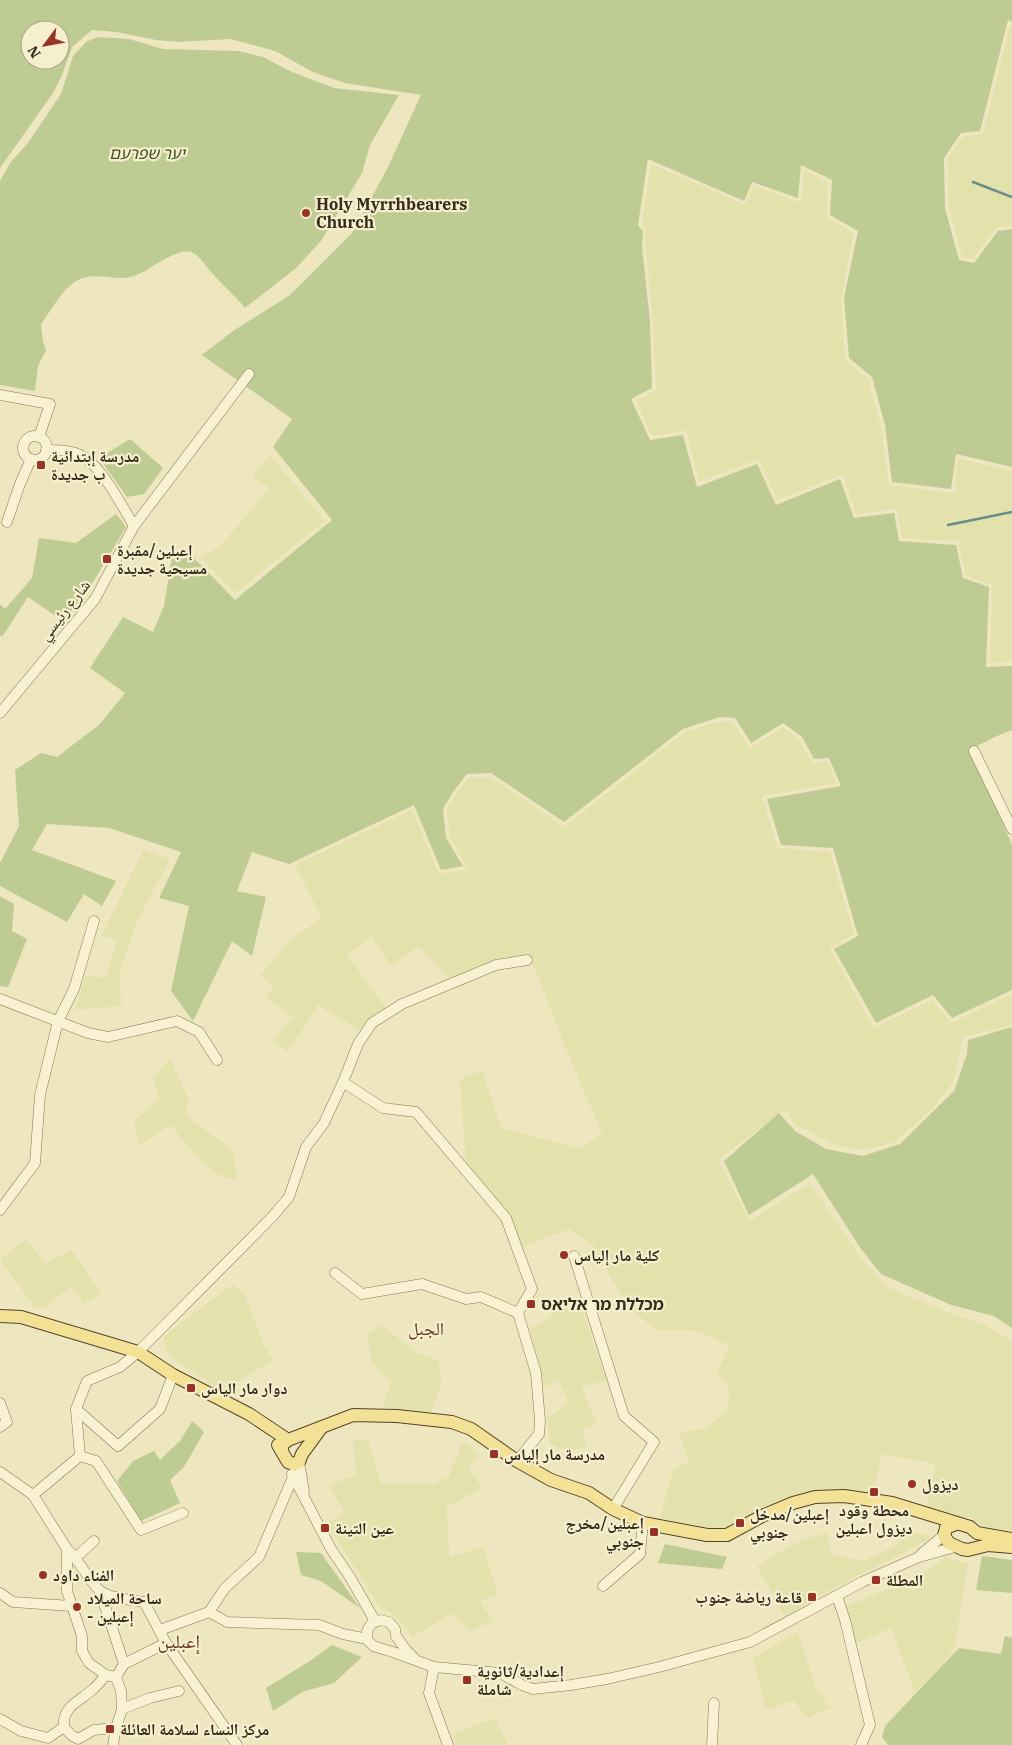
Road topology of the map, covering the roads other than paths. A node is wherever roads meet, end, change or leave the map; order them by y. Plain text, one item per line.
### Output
1 (249, 374) dead end
2 (0, 395) edge
3 (40, 437) junction
4 (46, 450) junction
5 (31, 459) junction
6 (7, 522) dead end
7 (134, 526) junction
8 (0, 713) edge
9 (974, 751) dead end
10 (1012, 829) edge
11 (94, 921) dead end
12 (526, 960) dead end
13 (0, 999) edge
14 (58, 1020) junction
15 (218, 1060) dead end
16 (343, 1082) junction
17 (0, 1210) edge
18 (574, 1256) dead end
19 (335, 1273) dead end
20 (518, 1313) junction
21 (0, 1316) edge
22 (138, 1352) junction
23 (173, 1375) junction
24 (0, 1403) edge
25 (76, 1409) junction
26 (0, 1427) edge
27 (321, 1428) junction
28 (287, 1444) junction
29 (80, 1456) junction
30 (296, 1459) junction
31 (517, 1461) junction
32 (0, 1472) edge
33 (293, 1477) junction
34 (33, 1495) junction
35 (306, 1499) junction
36 (613, 1509) junction
37 (921, 1512) junction
38 (183, 1513) dead end
39 (643, 1523) junction
40 (956, 1524) junction
41 (945, 1533) junction
42 (978, 1533) junction
43 (1012, 1539) edge
44 (94, 1541) dead end
45 (955, 1547) junction
46 (1012, 1547) edge
47 (973, 1548) junction
48 (67, 1549) junction
49 (76, 1557) junction
50 (919, 1557) junction
51 (603, 1586) dead end
52 (100, 1591) junction
53 (0, 1593) edge
54 (836, 1596) junction
55 (72, 1606) junction
56 (209, 1612) junction
57 (375, 1621) junction
58 (160, 1630) junction
59 (396, 1636) junction
60 (367, 1639) junction
61 (166, 1644) junction
62 (381, 1649) junction
63 (417, 1661) junction
64 (124, 1664) junction
65 (434, 1667) junction
66 (111, 1676) junction
67 (179, 1691) dead end
68 (714, 1703) dead end
69 (122, 1710) junction
70 (0, 1719) edge
71 (64, 1727) junction
72 (116, 1728) junction
73 (49, 1742) edge
74 (113, 1745) edge
75 (237, 1745) edge
76 (448, 1745) edge
77 (712, 1745) edge
78 (861, 1745) edge

1 - 7 street, شارع رئيسي
2 - 3 street
3 - 4 street
3 - 5 street
4 - 5 street
4 - 7 street
5 - 6 street
7 - 8 street, شارع رئيسي
9 - 10 street
11 - 14 street
12 - 16 street
13 - 14 street
14 - 15 street
14 - 17 street
16 - 20 street
16 - 22 street
18 - 36 street
19 - 20 street
20 - 31 street
21 - 22 main road
22 - 23 main road
22 - 25 street
23 - 25 street
23 - 28 main road
24 - 26 street
25 - 29 street
27 - 28 main road
27 - 30 main road
27 - 31 main road
28 - 30 main road
29 - 34 street
29 - 38 street
30 - 33 street
30 - 35 street
31 - 36 main road
32 - 34 street
33 - 35 street
33 - 56 street
34 - 48 street
35 - 57 street
36 - 39 main road
37 - 39 main road
37 - 40 main road
37 - 41 main road
39 - 51 street
40 - 41 main road
40 - 42 main road
41 - 45 main road
41 - 50 street
42 - 43 main road
42 - 47 main road
44 - 49 street
45 - 47 main road
45 - 50 street
46 - 47 main road
48 - 49 street
48 - 55 street
49 - 52 street
50 - 54 street
52 - 58 street
52 - 64 street
53 - 55 street
54 - 65 street
54 - 78 street
55 - 66 street
56 - 58 street
56 - 60 street
57 - 59 street
57 - 60 street
58 - 61 street
59 - 62 street
59 - 63 street
60 - 62 street
61 - 64 street
61 - 75 street
62 - 63 street
63 - 65 street
64 - 66 street
65 - 76 street
66 - 69 street
66 - 71 street
67 - 69 street
68 - 77 street
69 - 72 street
70 - 73 street
71 - 72 street
71 - 73 street
72 - 74 street

